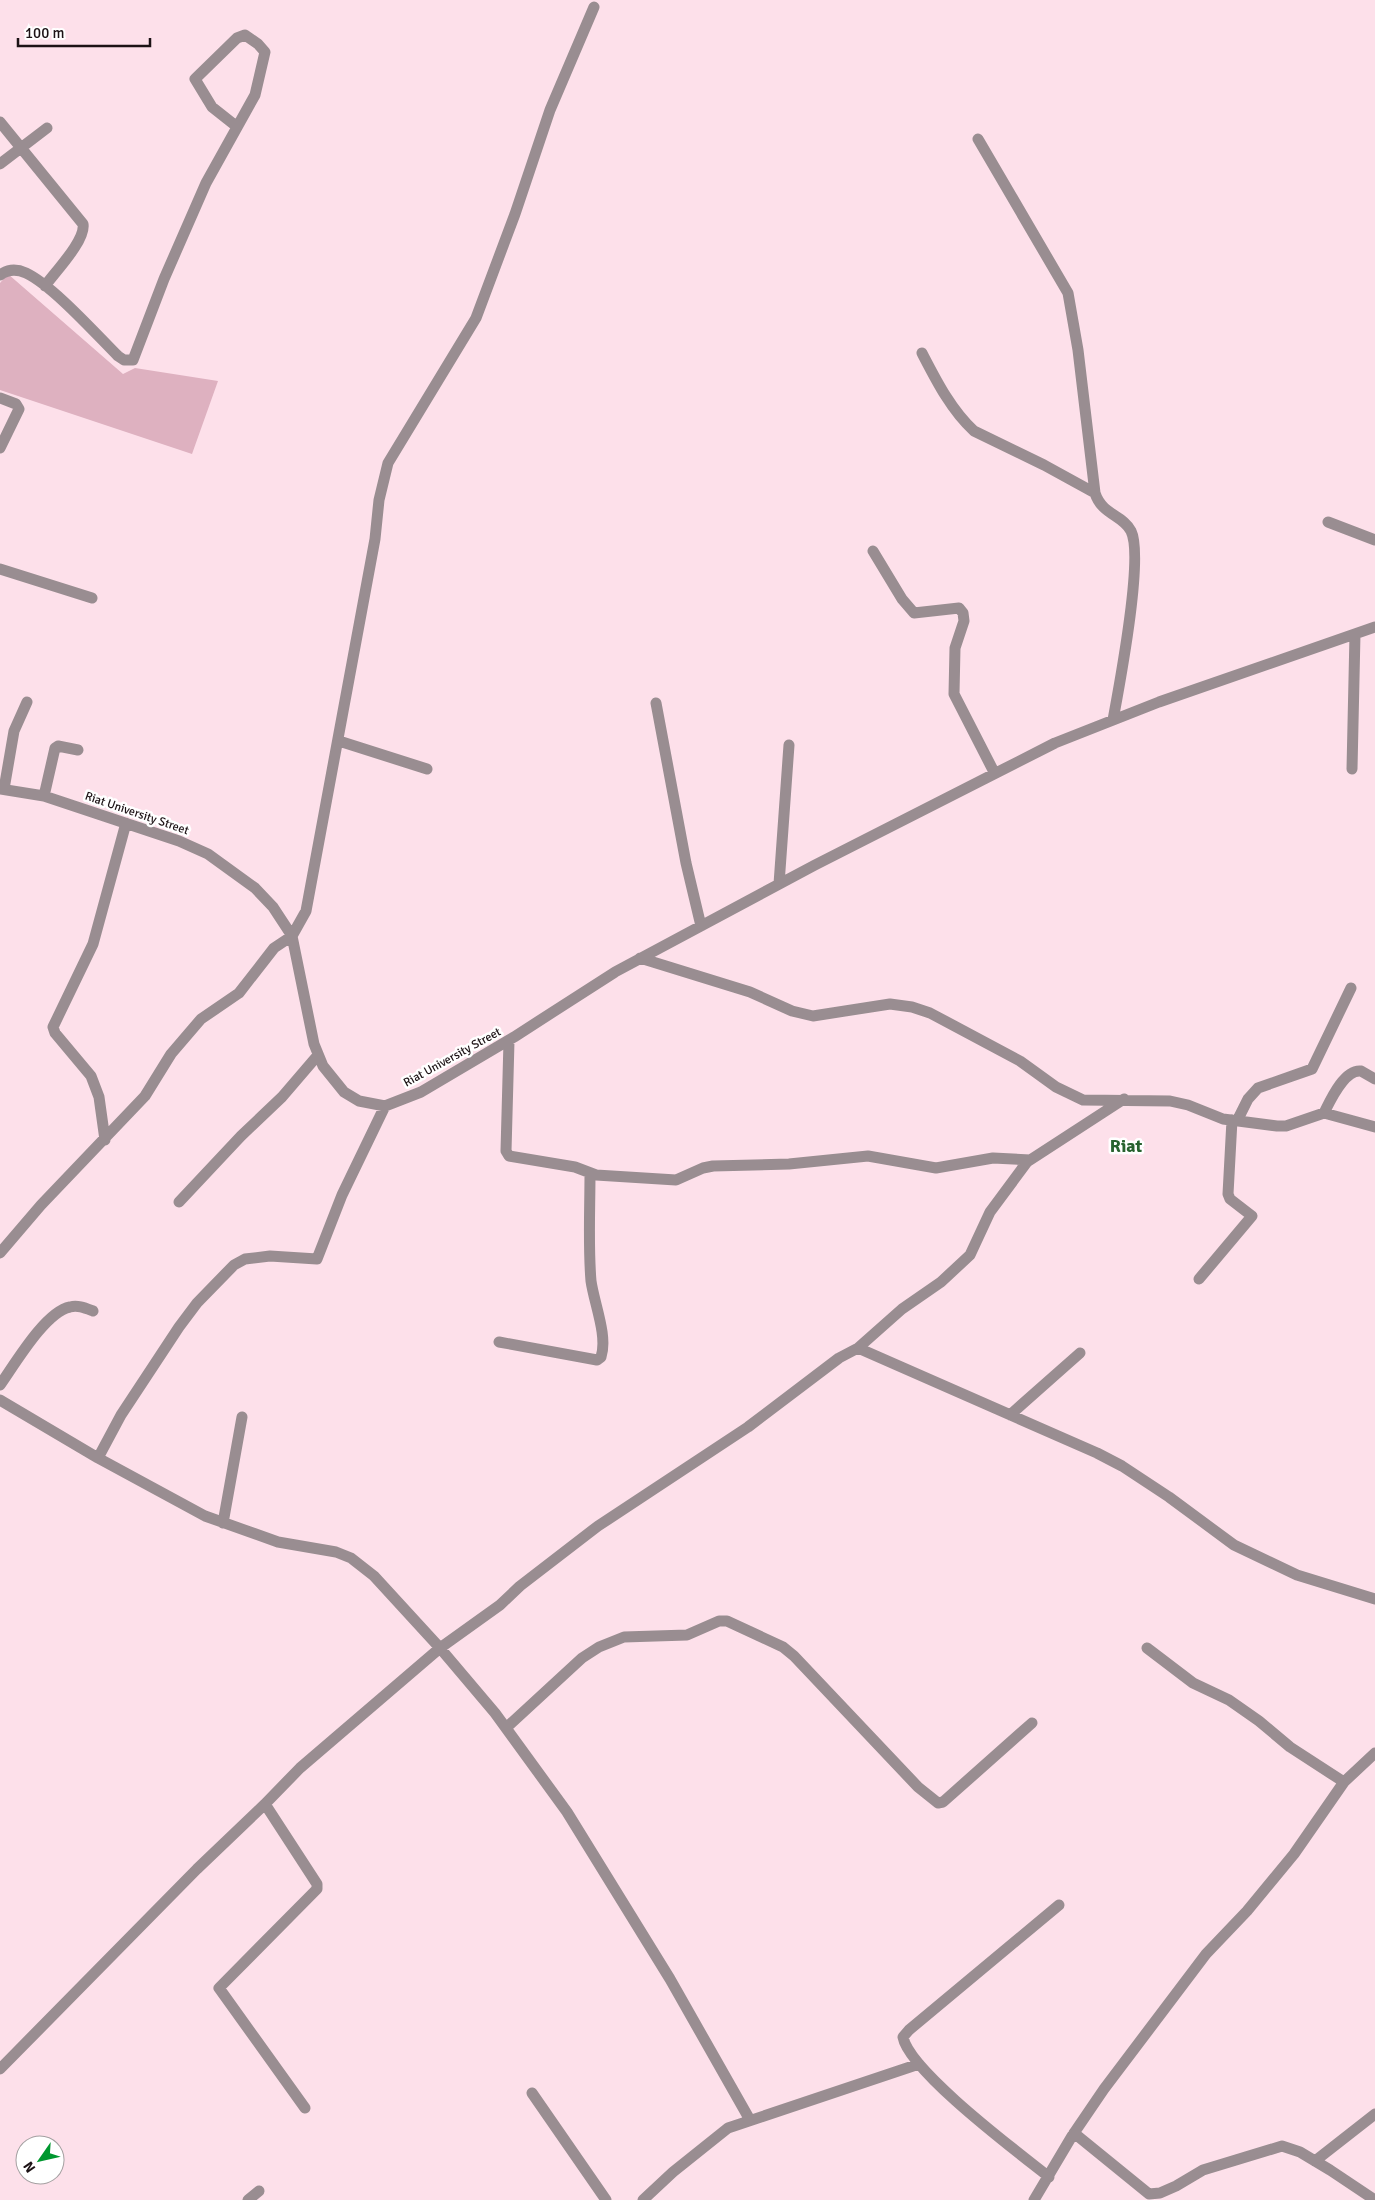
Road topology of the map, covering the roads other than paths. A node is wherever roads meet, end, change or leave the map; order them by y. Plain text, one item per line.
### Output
1 (594, 7) dead end
2 (0, 122) edge
3 (236, 126) junction
4 (47, 128) dead end
5 (978, 139) dead end
6 (20, 148) junction
7 (0, 164) edge
8 (0, 274) edge
9 (45, 286) junction
10 (922, 353) dead end
11 (0, 398) edge
12 (0, 448) edge
13 (1095, 493) junction
14 (1328, 522) dead end
15 (1375, 540) edge
16 (874, 551) dead end
17 (0, 569) edge
18 (92, 598) dead end
19 (1375, 627) edge
20 (1355, 634) junction
21 (27, 702) dead end
22 (656, 703) dead end
23 (1113, 720) junction
24 (339, 741) junction
25 (789, 745) dead end
26 (78, 750) dead end
27 (1352, 769) dead end
28 (427, 770) dead end
29 (994, 772) junction
30 (2, 789) edge
31 (44, 796) junction
32 (126, 823) junction
33 (780, 884) junction
34 (701, 926) junction
35 (292, 936) junction
36 (640, 958) junction
37 (1351, 988) dead end
38 (509, 1041) junction
39 (318, 1055) junction
40 (1375, 1079) edge
41 (1124, 1099) junction
42 (385, 1106) junction
43 (1324, 1113) junction
44 (1234, 1121) junction
45 (1375, 1127) edge
46 (105, 1140) junction
47 (1030, 1160) junction
48 (590, 1173) junction
49 (179, 1202) dead end
50 (0, 1253) edge
51 (1199, 1279) dead end
52 (93, 1311) dead end
53 (499, 1342) dead end
54 (858, 1348) junction
55 (1080, 1353) dead end
56 (0, 1385) edge
57 (0, 1400) edge
58 (1010, 1415) junction
59 (242, 1417) dead end
60 (98, 1458) junction
61 (223, 1524) junction
62 (1375, 1599) edge
63 (440, 1648) junction
64 (1147, 1648) dead end
65 (1032, 1723) dead end
66 (506, 1728) junction
67 (1375, 1753) edge
68 (1344, 1782) junction
69 (265, 1804) junction
70 (1060, 1905) dead end
71 (919, 2064) junction
72 (0, 2069) edge
73 (532, 2093) dead end
74 (305, 2108) dead end
75 (1375, 2114) edge
76 (750, 2120) junction
77 (1074, 2133) junction
78 (1315, 2161) junction
79 (1049, 2177) junction
80 (259, 2191) dead end
81 (248, 2200) edge
82 (606, 2200) edge
83 (643, 2200) edge
84 (1034, 2200) edge
85 (1375, 2200) edge

1 - 24 street
2 - 6 street
3 - 3 street
3 - 9 street
4 - 6 street
5 - 13 street
6 - 7 street
6 - 9 street
8 - 9 street
10 - 13 street
11 - 12 street
13 - 23 street
14 - 15 street
16 - 29 street
17 - 18 street
19 - 20 street, Riat University Street
20 - 23 street, Riat University Street
20 - 27 street
21 - 30 street
22 - 34 street
23 - 29 street, Riat University Street
24 - 28 street
24 - 35 street
25 - 33 street
26 - 31 street
29 - 33 street, Riat University Street
30 - 31 street, Riat University Street
31 - 32 street, Riat University Street
32 - 35 street, Riat University Street
32 - 46 street
33 - 34 street, Riat University Street
34 - 36 street, Riat University Street
35 - 39 street, Riat University Street
35 - 46 street
36 - 38 street, Riat University Street
36 - 41 street
37 - 44 street
38 - 42 street, Riat University Street
38 - 48 street
39 - 42 street, Riat University Street
39 - 49 street
40 - 43 street
41 - 44 street
41 - 47 street
42 - 60 street
43 - 44 street
43 - 45 street
44 - 51 street
46 - 50 street
47 - 48 street
47 - 54 street
48 - 53 street
52 - 56 street
54 - 58 street
54 - 63 street
55 - 58 street
57 - 60 street
58 - 62 street
59 - 61 street
60 - 61 street
61 - 63 street
63 - 66 street
63 - 69 street
64 - 68 street
65 - 66 street
66 - 76 street
67 - 68 street
68 - 77 street
69 - 72 street
69 - 74 street
70 - 71 street
71 - 76 street
71 - 79 street
73 - 82 street
75 - 78 street
76 - 83 street
77 - 78 street
77 - 79 street
78 - 85 street
79 - 84 street
80 - 81 street

